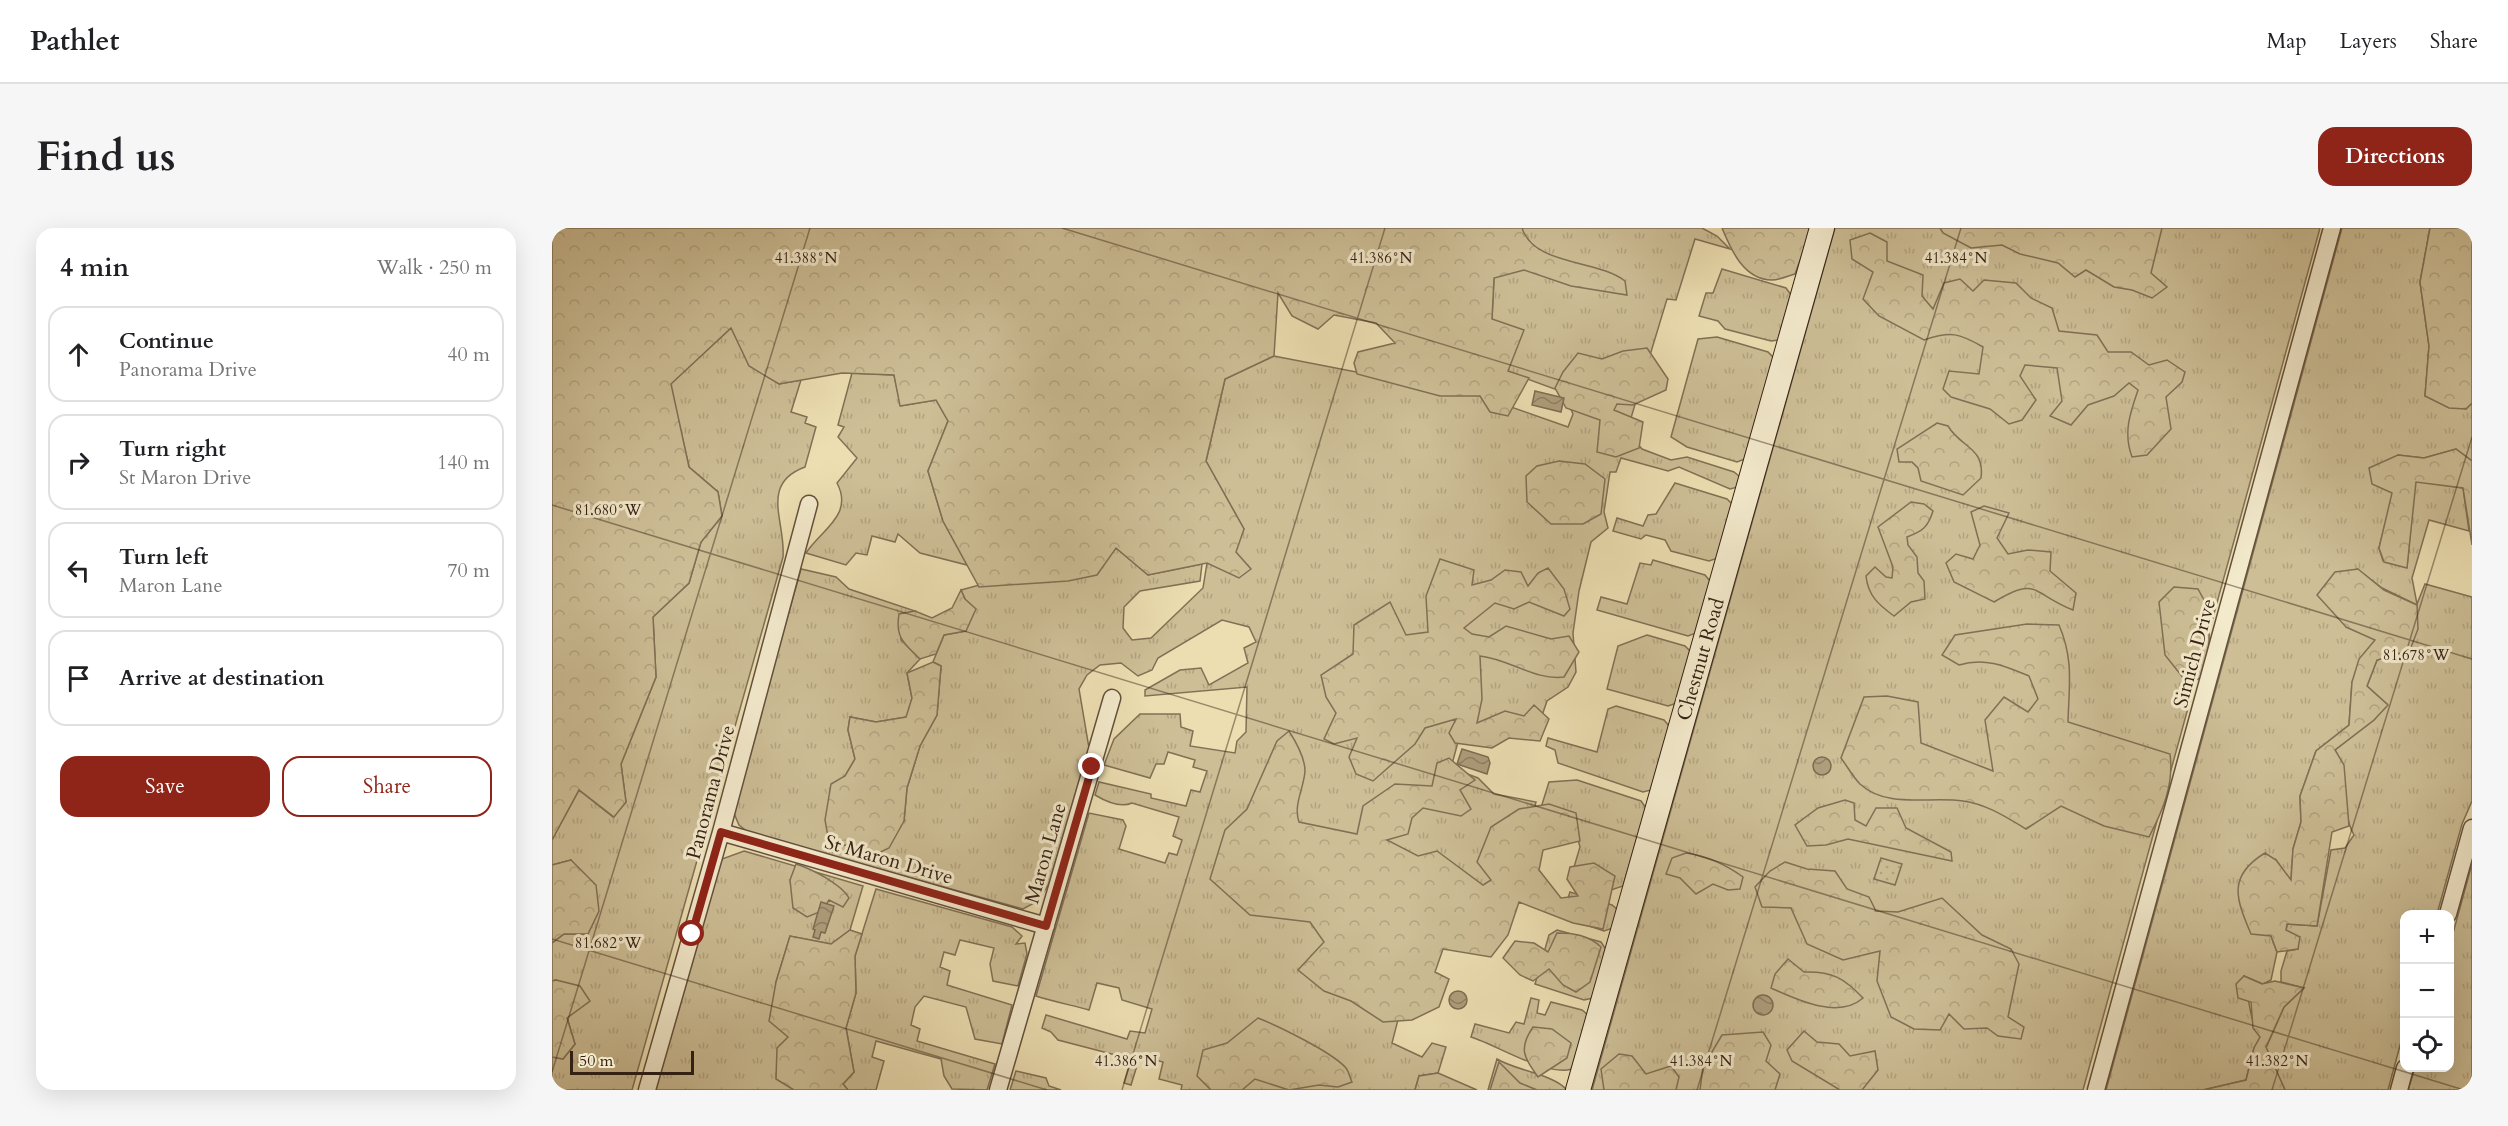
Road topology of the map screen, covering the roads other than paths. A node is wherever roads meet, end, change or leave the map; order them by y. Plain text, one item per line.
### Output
1 (1822, 228) edge
2 (2332, 228) edge
3 (809, 504) dead end
4 (1112, 698) dead end
5 (2472, 828) edge
6 (721, 832) junction
7 (2449, 910) edge
8 (1046, 926) junction
9 (2404, 1072) edge
10 (647, 1090) edge
11 (998, 1090) edge
12 (1578, 1090) edge
13 (2096, 1090) edge
14 (2399, 1090) edge

1 - 12 street, Chestnut Road
2 - 13 street, Simich Drive
3 - 6 street, Panorama Drive
4 - 8 street, Maron Lane
5 - 7 street
6 - 8 street, St Maron Drive
6 - 10 street, Panorama Drive
8 - 11 street, Maron Lane
9 - 14 street

